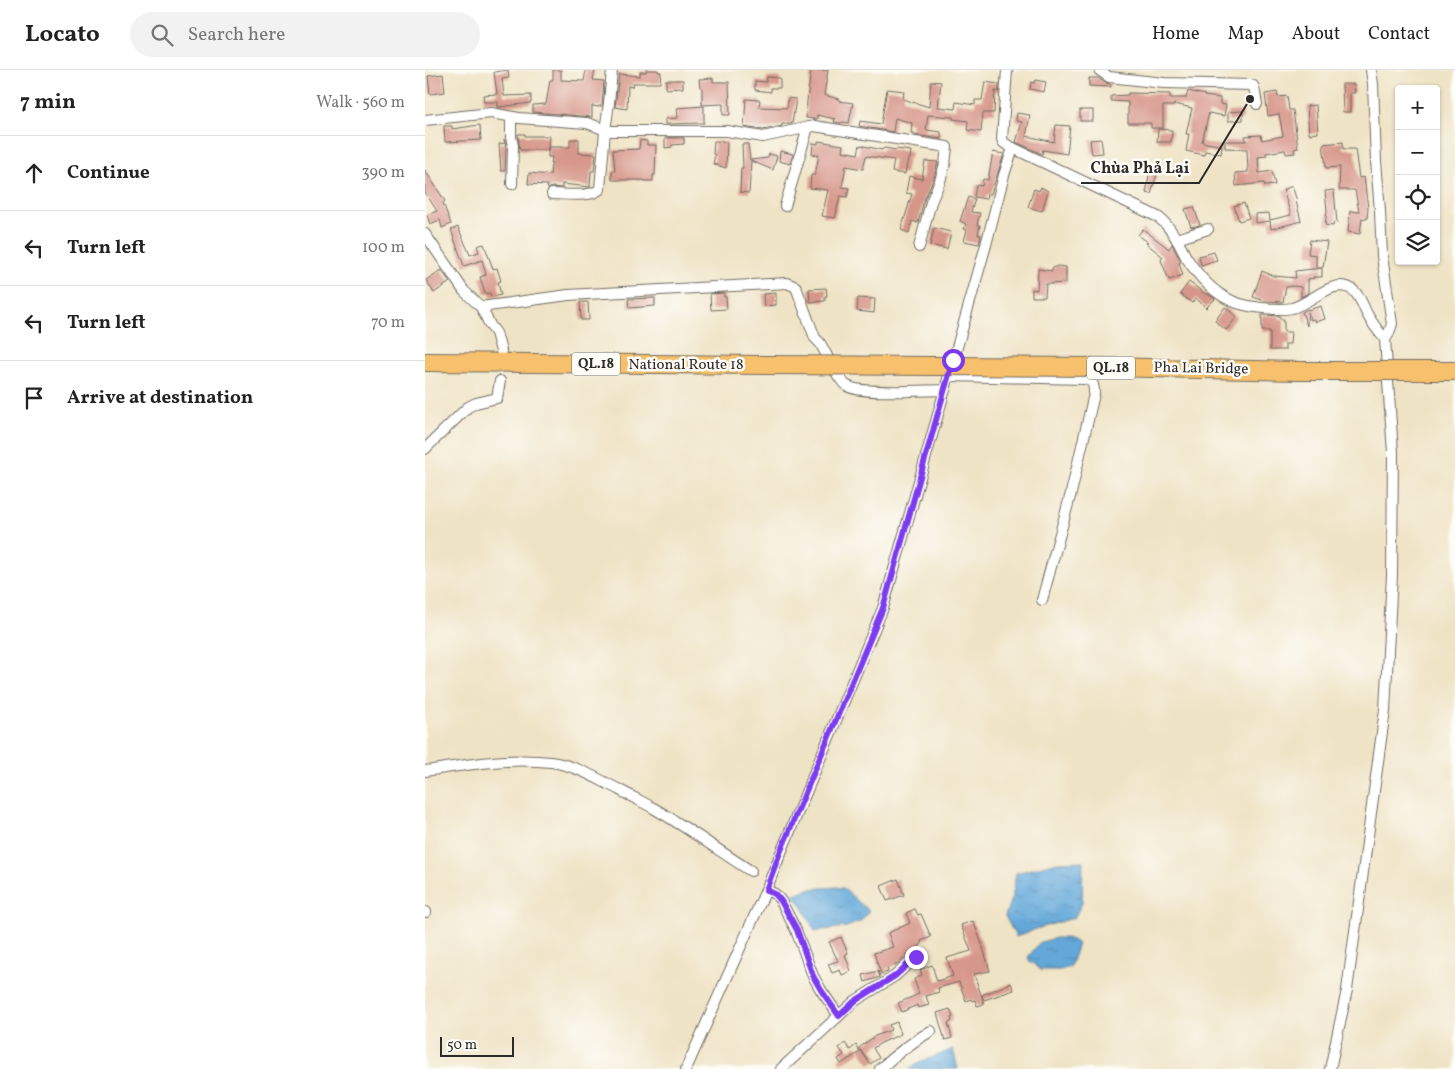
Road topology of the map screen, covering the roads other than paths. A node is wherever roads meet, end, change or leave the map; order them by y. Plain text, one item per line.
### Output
1 (612, 70) edge
2 (1007, 70) edge
3 (1099, 70) edge
4 (1371, 70) edge
5 (1257, 104) dead end
6 (511, 117) junction
7 (425, 120) edge
8 (808, 127) junction
9 (605, 130) junction
10 (1013, 148) junction
11 (512, 184) dead end
12 (552, 194) dead end
13 (785, 206) dead end
14 (1208, 229) dead end
15 (425, 234) edge
16 (1177, 239) junction
17 (919, 246) dead end
18 (481, 307) junction
19 (1385, 339) junction
20 (501, 351) dead end
21 (425, 362) edge
22 (766, 365) joint
23 (1455, 370) edge
24 (949, 376) junction
25 (499, 381) dead end
26 (945, 390) junction
27 (425, 449) edge
28 (1042, 600) dead end
29 (425, 770) edge
30 (751, 872) dead end
31 (766, 890) junction
32 (916, 957) dead end
33 (839, 1016) junction
34 (931, 1032) dead end
35 (686, 1069) edge
36 (781, 1069) edge
37 (880, 1069) edge
38 (1330, 1069) edge

1 - 9 street
2 - 10 street
3 - 5 street
4 - 19 street
6 - 7 street
6 - 9 street
6 - 11 street
8 - 9 street
8 - 13 street
8 - 17 street
9 - 12 street
10 - 16 street
10 - 24 street
14 - 16 street
15 - 18 street
16 - 19 street
18 - 20 street
18 - 26 street
19 - 38 street
21 - 22 highway, National Route 18 / QL.18
22 - 23 highway, Pha Lai Bridge / QL.18, bridge
24 - 26 street
24 - 28 street
25 - 27 street
26 - 31 street
29 - 30 street
31 - 33 street
31 - 35 street
32 - 33 street
33 - 36 street
34 - 37 street

